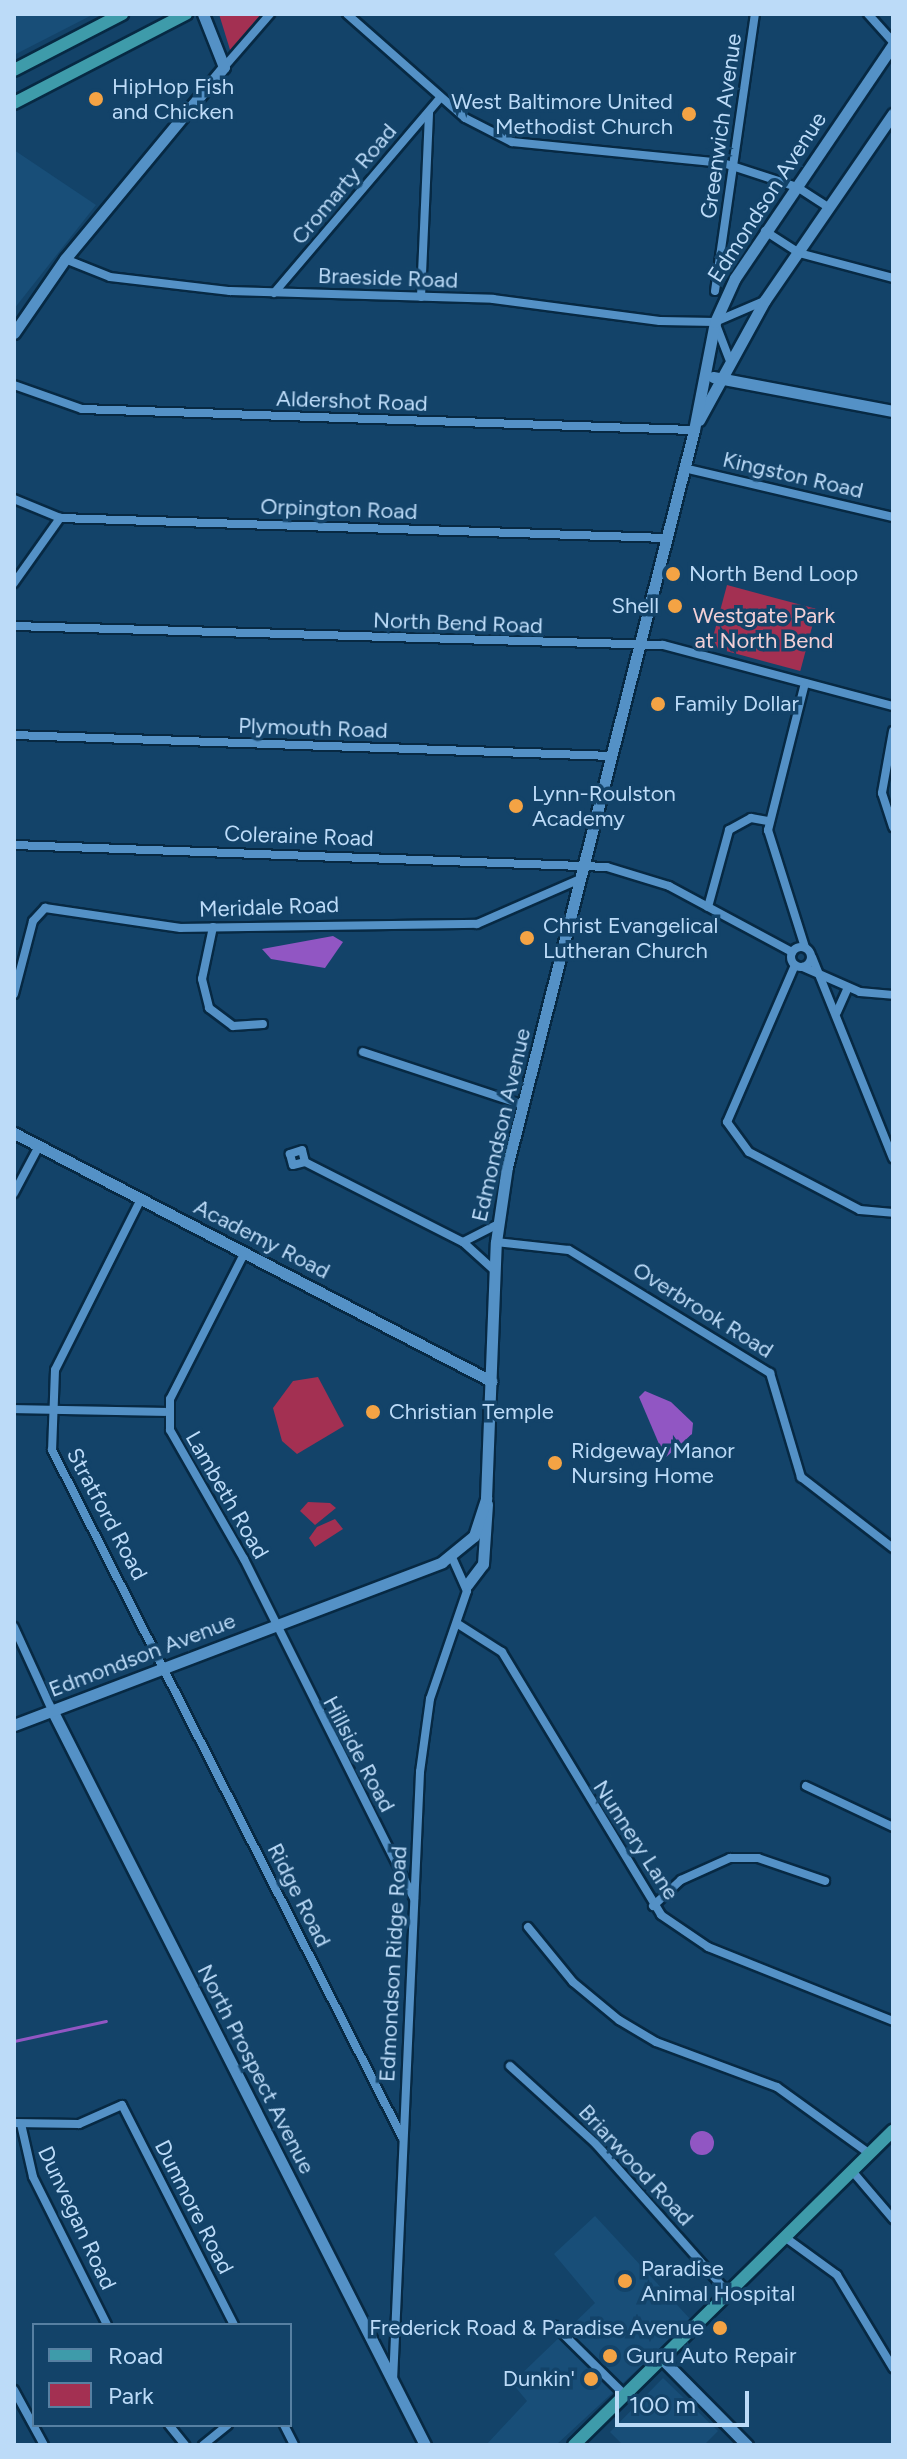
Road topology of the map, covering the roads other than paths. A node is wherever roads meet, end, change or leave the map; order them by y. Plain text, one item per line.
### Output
1 (122, 14) edge
2 (186, 14) edge
3 (203, 14) edge
4 (270, 14) edge
5 (347, 14) edge
6 (755, 14) edge
7 (868, 14) edge
8 (893, 44) edge
9 (224, 67) junction
10 (14, 70) edge
11 (441, 97) junction
12 (14, 103) edge
13 (429, 112) junction
14 (893, 114) edge
15 (734, 168) junction
16 (797, 187) junction
17 (829, 208) junction
18 (765, 231) junction
19 (799, 253) junction
20 (65, 259) junction
21 (893, 278) edge
22 (715, 291) dead end
23 (274, 293) junction
24 (421, 297) junction
25 (765, 300) junction
26 (715, 322) junction
27 (14, 333) edge
28 (729, 359) junction
29 (704, 374) junction
30 (719, 379) junction
31 (14, 385) edge
32 (893, 411) edge
33 (694, 430) junction
34 (684, 468) junction
35 (14, 499) edge
36 (893, 517) edge
37 (60, 518) junction
38 (666, 538) junction
39 (14, 583) edge
40 (14, 626) edge
41 (639, 645) junction
42 (805, 683) junction
43 (893, 706) edge
44 (893, 731) edge
45 (14, 735) edge
46 (611, 756) junction
47 (768, 821) junction
48 (893, 827) edge
49 (14, 845) edge
50 (583, 864) junction
51 (580, 879) junction
52 (708, 907) junction
53 (213, 927) junction
54 (805, 947) junction
55 (792, 952) junction
56 (812, 957) junction
57 (799, 966) junction
58 (825, 976) junction
59 (848, 987) junction
60 (14, 994) edge
61 (893, 995) edge
62 (836, 1013) junction
63 (263, 1024) dead end
64 (363, 1052) dead end
65 (523, 1105) junction
66 (14, 1133) edge
67 (39, 1146) junction
68 (893, 1158) edge
69 (305, 1162) dead end
70 (14, 1193) edge
71 (141, 1199) junction
72 (893, 1213) edge
73 (498, 1224) junction
74 (463, 1242) junction
75 (496, 1242) junction
76 (245, 1252) junction
77 (495, 1271) junction
78 (491, 1381) junction
79 (14, 1409) edge
80 (49, 1410) junction
81 (165, 1412) junction
82 (486, 1498) junction
83 (893, 1548) edge
84 (452, 1558) junction
85 (467, 1585) junction
86 (458, 1624) junction
87 (14, 1627) edge
88 (273, 1627) junction
89 (163, 1669) junction
90 (52, 1710) junction
91 (14, 1725) edge
92 (806, 1786) dead end
93 (893, 1827) edge
94 (825, 1881) dead end
95 (414, 1899) junction
96 (653, 1906) junction
97 (528, 1927) dead end
98 (893, 2021) edge
99 (510, 2066) dead end
100 (18, 2124) edge
101 (893, 2130) edge
102 (402, 2137) junction
103 (870, 2154) junction
104 (853, 2172) junction
105 (893, 2219) edge
106 (786, 2238) junction
107 (729, 2294) junction
108 (106, 2323) edge
109 (233, 2323) edge
110 (555, 2326) dead end
111 (662, 2359) junction
112 (893, 2368) edge
113 (393, 2383) junction
114 (14, 2390) edge
115 (625, 2395) junction
116 (32, 2423) edge
117 (34, 2427) edge
118 (171, 2427) edge
119 (226, 2427) edge
120 (285, 2427) edge
121 (44, 2445) edge
122 (185, 2445) edge
123 (203, 2445) edge
124 (294, 2445) edge
125 (425, 2445) edge
126 (574, 2445) edge
127 (747, 2445) edge

1 - 10 main road
2 - 12 main road
3 - 9 main road
4 - 9 street
5 - 11 street
6 - 15 street, Greenwich Avenue
7 - 8 street
8 - 16 main road, Edmondson Avenue
9 - 20 main road
11 - 13 street, Cromarty Road
11 - 15 street
13 - 23 street, Cromarty Road
13 - 24 street
14 - 17 main road, Edmondson Avenue
15 - 16 street
15 - 22 street, Greenwich Avenue
16 - 17 street
16 - 18 main road, Edmondson Avenue
17 - 19 main road, Edmondson Avenue
18 - 19 street
18 - 26 main road, Edmondson Avenue
19 - 21 street
19 - 25 main road, Edmondson Avenue
20 - 23 street, Braeside Road
20 - 27 main road
23 - 24 street, Braeside Road
24 - 26 street, Braeside Road
25 - 26 street, Braeside Road
25 - 28 main road, Edmondson Avenue
26 - 28 street
26 - 29 main road, Edmondson Avenue
28 - 30 main road, Edmondson Avenue
29 - 30 main road
29 - 33 main road, Edmondson Avenue
30 - 32 main road
30 - 33 main road, Edmondson Avenue
31 - 33 street, Aldershot Road
33 - 34 main road, Edmondson Avenue
34 - 36 street, Kingston Road
34 - 38 main road, Edmondson Avenue
35 - 37 street, Orpington Road
37 - 38 street, Orpington Road
37 - 39 street
38 - 41 main road, Edmondson Avenue
40 - 41 street, North Bend Road
41 - 42 street, North Bend Road
41 - 46 main road, Edmondson Avenue
42 - 43 street, North Bend Road
42 - 47 street
44 - 48 street
45 - 46 street, Plymouth Road
46 - 50 main road, Edmondson Avenue
47 - 52 street
47 - 54 street
49 - 50 street, Coleraine Road
50 - 51 main road, Edmondson Avenue
50 - 52 street, Coleraine Road
51 - 53 street, Meridale Road
51 - 65 main road, Edmondson Avenue
52 - 55 street, Coleraine Road
53 - 60 street, Meridale Road
53 - 63 street
54 - 55 street
54 - 56 street
55 - 57 street
56 - 57 street
56 - 58 street
57 - 58 street
57 - 72 street
58 - 59 street
58 - 62 street
59 - 61 street
59 - 62 street
62 - 68 street
64 - 65 street
65 - 73 main road, Edmondson Avenue
66 - 67 main road, Academy Road
67 - 70 street
67 - 71 main road, Academy Road
69 - 74 street
71 - 76 main road, Academy Road
71 - 80 street, Stratford Road
73 - 74 street
73 - 75 main road, Edmondson Avenue
74 - 77 street
75 - 77 main road, Edmondson Avenue
75 - 83 street, Overbrook Road
76 - 78 main road, Academy Road
76 - 81 street, Lambeth Road
77 - 78 main road, Edmondson Avenue
78 - 82 main road, Edmondson Avenue
79 - 80 street
80 - 81 street
80 - 89 street, Stratford Road
81 - 88 street, Lambeth Road
82 - 84 main road, Edmondson Avenue
82 - 85 main road
84 - 85 street
84 - 88 main road, Edmondson Avenue
85 - 86 street, Edmondson Ridge Road
86 - 95 street, Edmondson Ridge Road
86 - 96 street, Nunnery Lane
87 - 90 street
88 - 89 main road, Edmondson Avenue
88 - 95 street, Hillside Road
89 - 90 main road, Edmondson Avenue
89 - 102 street, Ridge Road
90 - 91 main road, Edmondson Avenue
90 - 113 main road, North Prospect Avenue
92 - 93 street
94 - 96 street
95 - 102 street, Edmondson Ridge Road
96 - 98 street, Nunnery Lane
97 - 103 street
99 - 107 street, Briarwood Road
100 - 108 street, Dunvegan Road
100 - 109 street, Dunmore Road
101 - 103 main road
102 - 113 street, Edmondson Ridge Road
103 - 104 main road
104 - 105 street
104 - 106 main road
106 - 107 main road
106 - 112 street
107 - 111 main road
110 - 115 street
111 - 115 main road
111 - 127 main road
113 - 125 main road, North Prospect Avenue
114 - 116 street
115 - 126 main road
117 - 121 street
118 - 122 street
119 - 123 street
120 - 124 street

